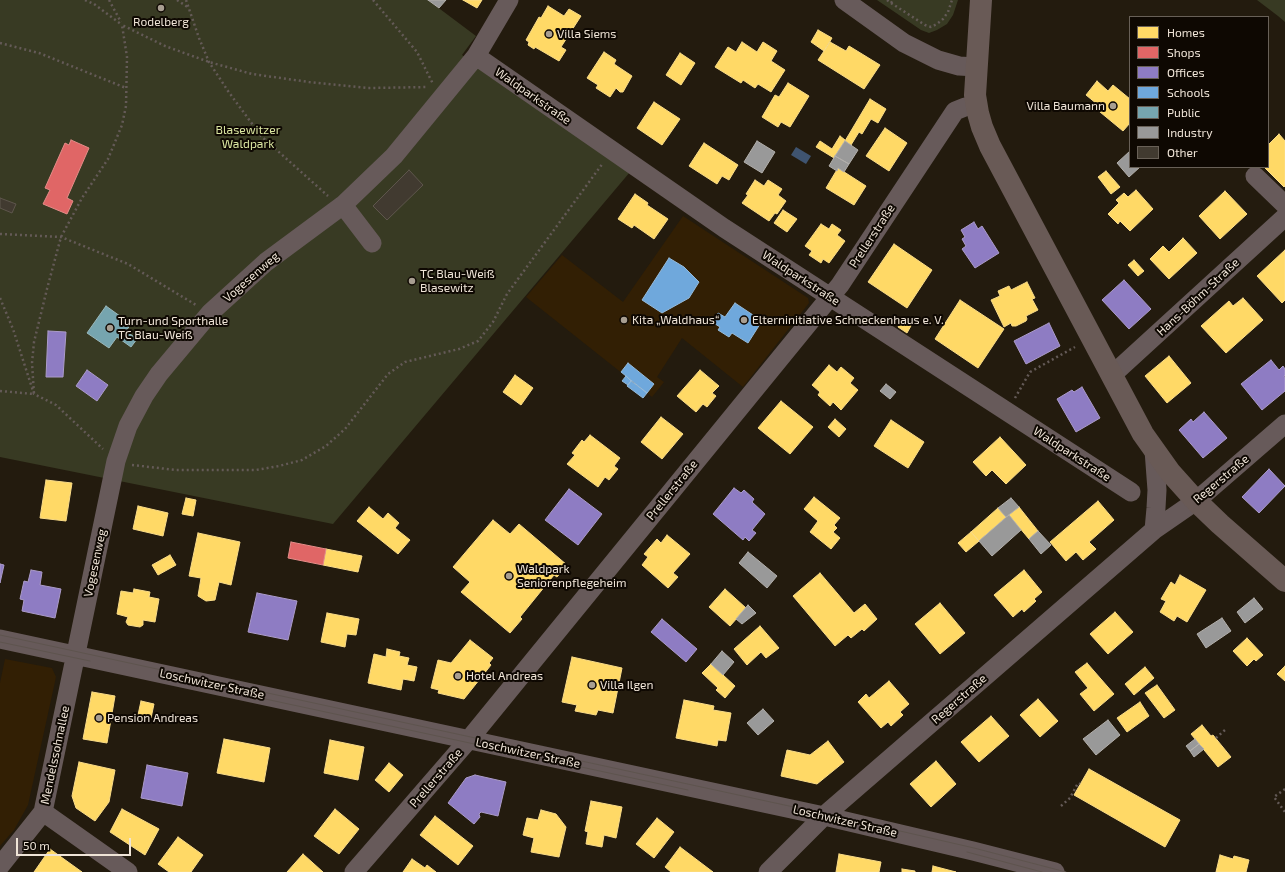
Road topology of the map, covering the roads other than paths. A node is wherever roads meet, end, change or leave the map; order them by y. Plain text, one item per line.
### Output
1 (509, 0) edge
2 (844, 0) edge
3 (981, 0) edge
4 (476, 56) junction
5 (976, 74) junction
6 (976, 105) junction
7 (1255, 176) dead end
8 (1285, 205) edge
9 (342, 206) junction
10 (1285, 217) edge
11 (372, 243) dead end
12 (830, 296) junction
13 (1111, 376) junction
14 (1285, 424) edge
15 (1154, 450) junction
16 (1131, 492) dead end
17 (1196, 501) junction
18 (1154, 530) junction
19 (1285, 581) edge
20 (0, 638) edge
21 (76, 655) junction
22 (468, 740) junction
23 (43, 812) junction
24 (824, 816) junction
25 (0, 866) edge
26 (128, 872) edge
27 (354, 872) edge
28 (768, 872) edge
29 (1056, 872) edge

1 - 4 street, Vogesenweg
2 - 5 street
3 - 5 main road
4 - 9 street, Vogesenweg
4 - 12 street, Waldparkstraße
5 - 6 main road
6 - 12 street, Prellerstraße
6 - 13 main road
7 - 8 street
9 - 11 street
9 - 21 street, Vogesenweg
10 - 13 street, Hans-Böhm-Straße
12 - 16 street, Waldparkstraße
12 - 22 street, Prellerstraße
13 - 15 main road
14 - 17 street, Regerstraße
15 - 17 main road
15 - 18 street
17 - 18 street, Regerstraße
17 - 19 main road
18 - 24 street, Regerstraße
20 - 21 street, Loschwitzer Straße
21 - 22 street, Loschwitzer Straße
21 - 23 street, Mendelssohnallee
22 - 24 street, Loschwitzer Straße
22 - 27 street, Prellerstraße
23 - 25 street, Mendelssohnallee
23 - 26 street
24 - 28 street, Regerstraße
24 - 29 street, Loschwitzer Straße

